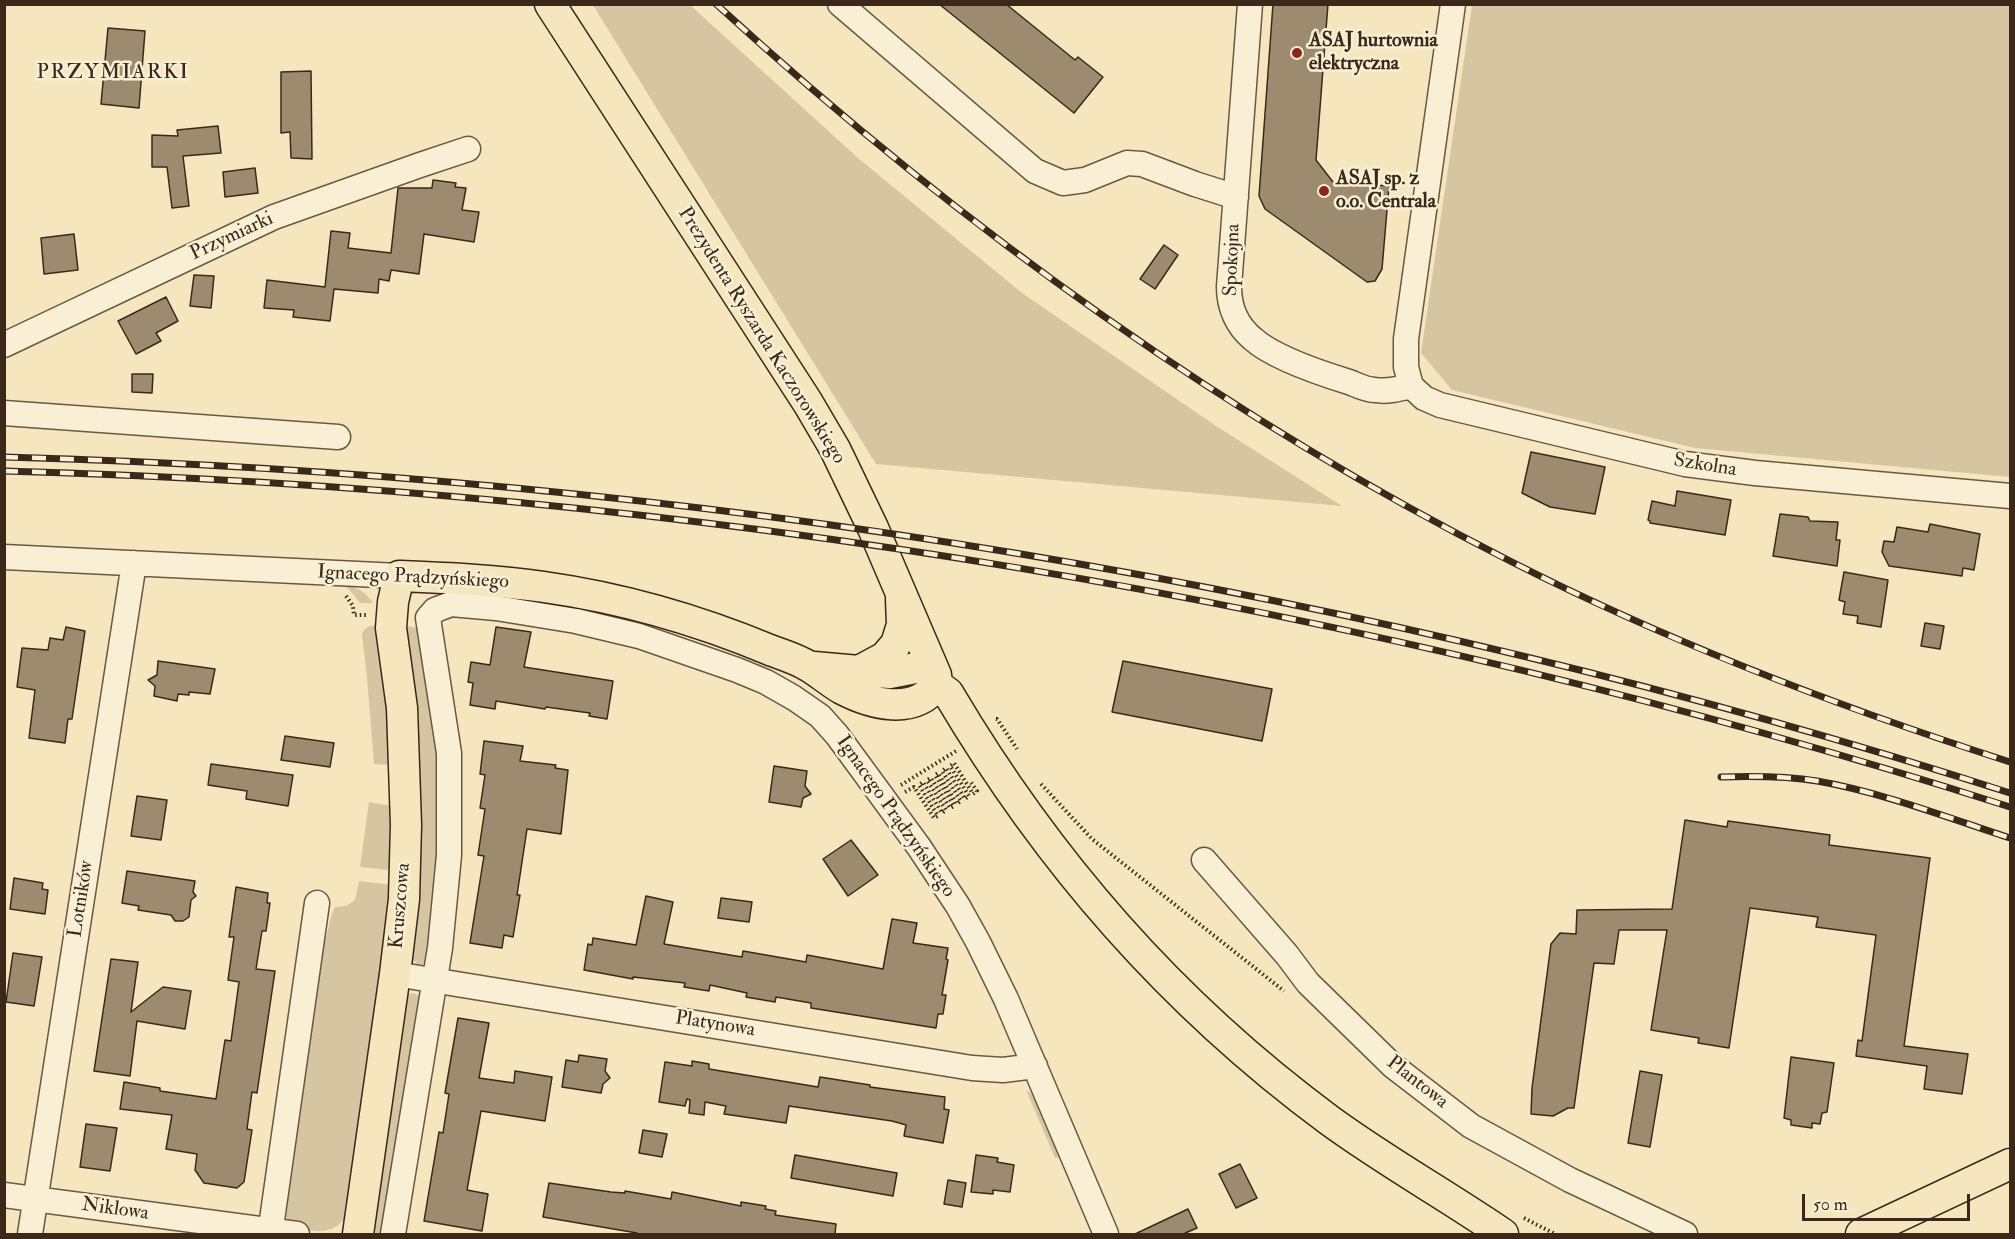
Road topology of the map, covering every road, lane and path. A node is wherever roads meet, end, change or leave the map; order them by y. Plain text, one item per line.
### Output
1 (550, 4) edge
2 (840, 4) edge
3 (1250, 4) edge
4 (1453, 4) edge
5 (468, 149) dead end
6 (1236, 197) junction
7 (4, 345) edge
8 (1411, 386) junction
9 (4, 413) edge
10 (338, 437) dead end
11 (2010, 496) edge
12 (4, 557) edge
13 (134, 563) junction
14 (399, 576) junction
15 (901, 597) junction
16 (808, 666) junction
17 (859, 671) junction
18 (934, 675) junction
19 (991, 722) dead end
20 (954, 752) dead end
21 (1021, 755) dead end
22 (958, 761) dead end
23 (907, 781) dead end
24 (1040, 783) dead end
25 (914, 787) dead end
26 (1204, 861) dead end
27 (316, 903) dead end
28 (395, 974) junction
29 (435, 979) junction
30 (1285, 993) dead end
31 (1035, 1066) junction
32 (2010, 1164) edge
33 (4, 1195) edge
34 (35, 1199) junction
35 (1514, 1227) edge
36 (270, 1233) edge
37 (30, 1234) edge
38 (297, 1234) edge
39 (358, 1234) edge
40 (393, 1234) edge
41 (1106, 1234) edge
42 (1555, 1234) edge
43 (1684, 1234) edge
44 (1861, 1234) edge

1 - 15 main road, Prezydenta Ryszarda Kaczorowskiego
2 - 6 street
3 - 6 street, Spokojna
4 - 8 street
5 - 7 street, Przymiarki
6 - 8 street, Spokojna
8 - 11 street, Szkolna
9 - 10 street
12 - 13 street, Ignacego Prądzyńskiego
13 - 14 street, Ignacego Prądzyńskiego
13 - 34 street, Lotników
14 - 16 main road, Ignacego Prądzyńskiego
14 - 28 main road, Kruszcowa
15 - 17 main road
15 - 18 main road, Prezydenta Ryszarda Kaczorowskiego
16 - 17 main road, Ignacego Prądzyńskiego
16 - 18 main road, Ignacego Prądzyńskiego
17 - 18 main road, Ignacego Prądzyńskiego
18 - 35 main road, Prezydenta Ryszarda Kaczorowskiego
19 - 21 path
20 - 23 path
22 - 25 path
24 - 30 path
26 - 43 street, Plantowa
27 - 36 street
28 - 29 street, Platynowa
28 - 39 main road, Kruszcowa
29 - 31 street, Platynowa
29 - 31 street, Ignacego Prądzyńskiego
29 - 40 street
31 - 41 street, Ignacego Prądzyńskiego
32 - 44 main road
33 - 34 street, Niklowa
34 - 36 street, Niklowa
34 - 37 street, Lotników
35 - 42 path
36 - 38 street, Niklowa

